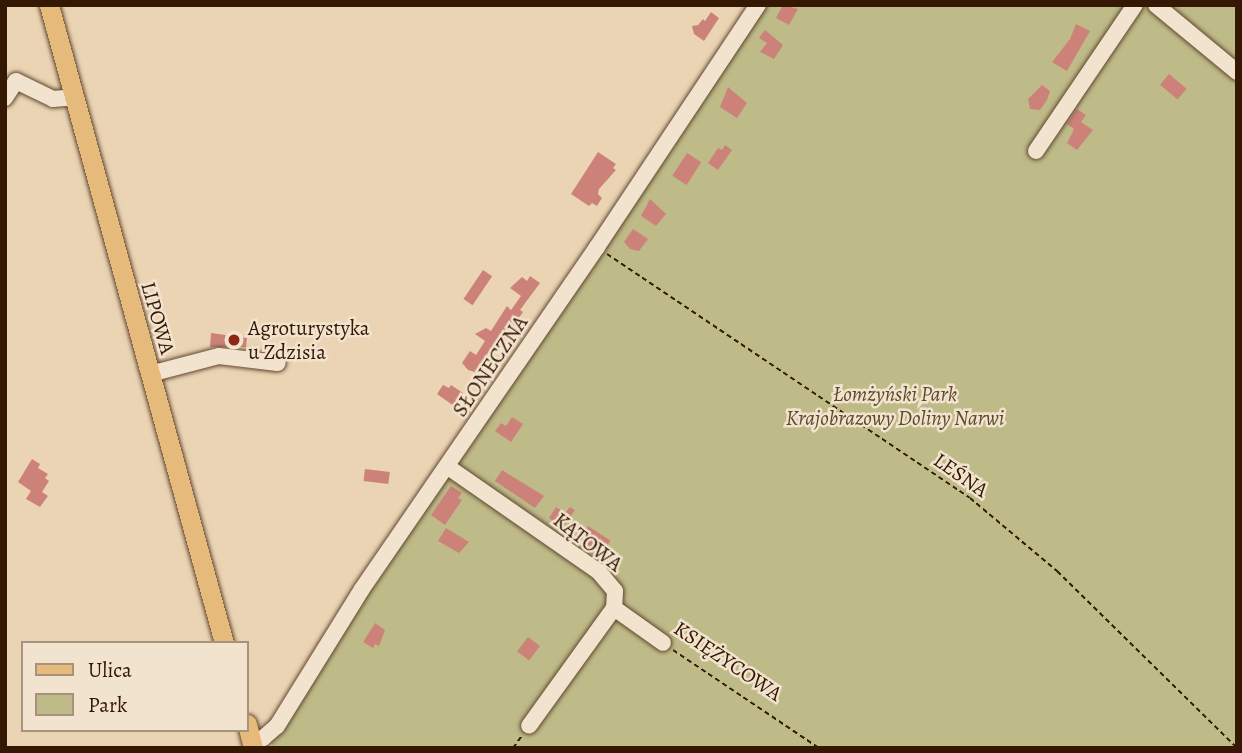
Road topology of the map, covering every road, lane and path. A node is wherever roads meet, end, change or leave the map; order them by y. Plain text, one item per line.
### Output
1 (49, 5) edge
2 (758, 5) edge
3 (1135, 5) edge
4 (1156, 5) edge
5 (1237, 72) edge
6 (74, 97) junction
7 (5, 98) edge
8 (1036, 151) dead end
9 (597, 247) junction
10 (278, 363) dead end
11 (150, 374) junction
12 (448, 467) junction
13 (614, 608) junction
14 (223, 641) edge
15 (663, 643) joint
16 (528, 726) joint
17 (251, 738) edge
18 (513, 748) edge
19 (819, 748) edge
20 (1237, 748) edge

1 - 6 main road, LIPOWA
2 - 9 street, SŁONECZNA
3 - 8 street
4 - 5 street
6 - 7 street
6 - 11 main road, LIPOWA
9 - 12 street, SŁONECZNA
9 - 20 path, LEŚNA
10 - 11 street
11 - 14 main road, LIPOWA
12 - 13 street, KĄTOWA
12 - 17 street, SŁONECZNA
13 - 15 street, KSIĘŻYCOWA
13 - 16 street, KĄTOWA
15 - 19 path, KSIĘŻYCOWA
16 - 18 path

